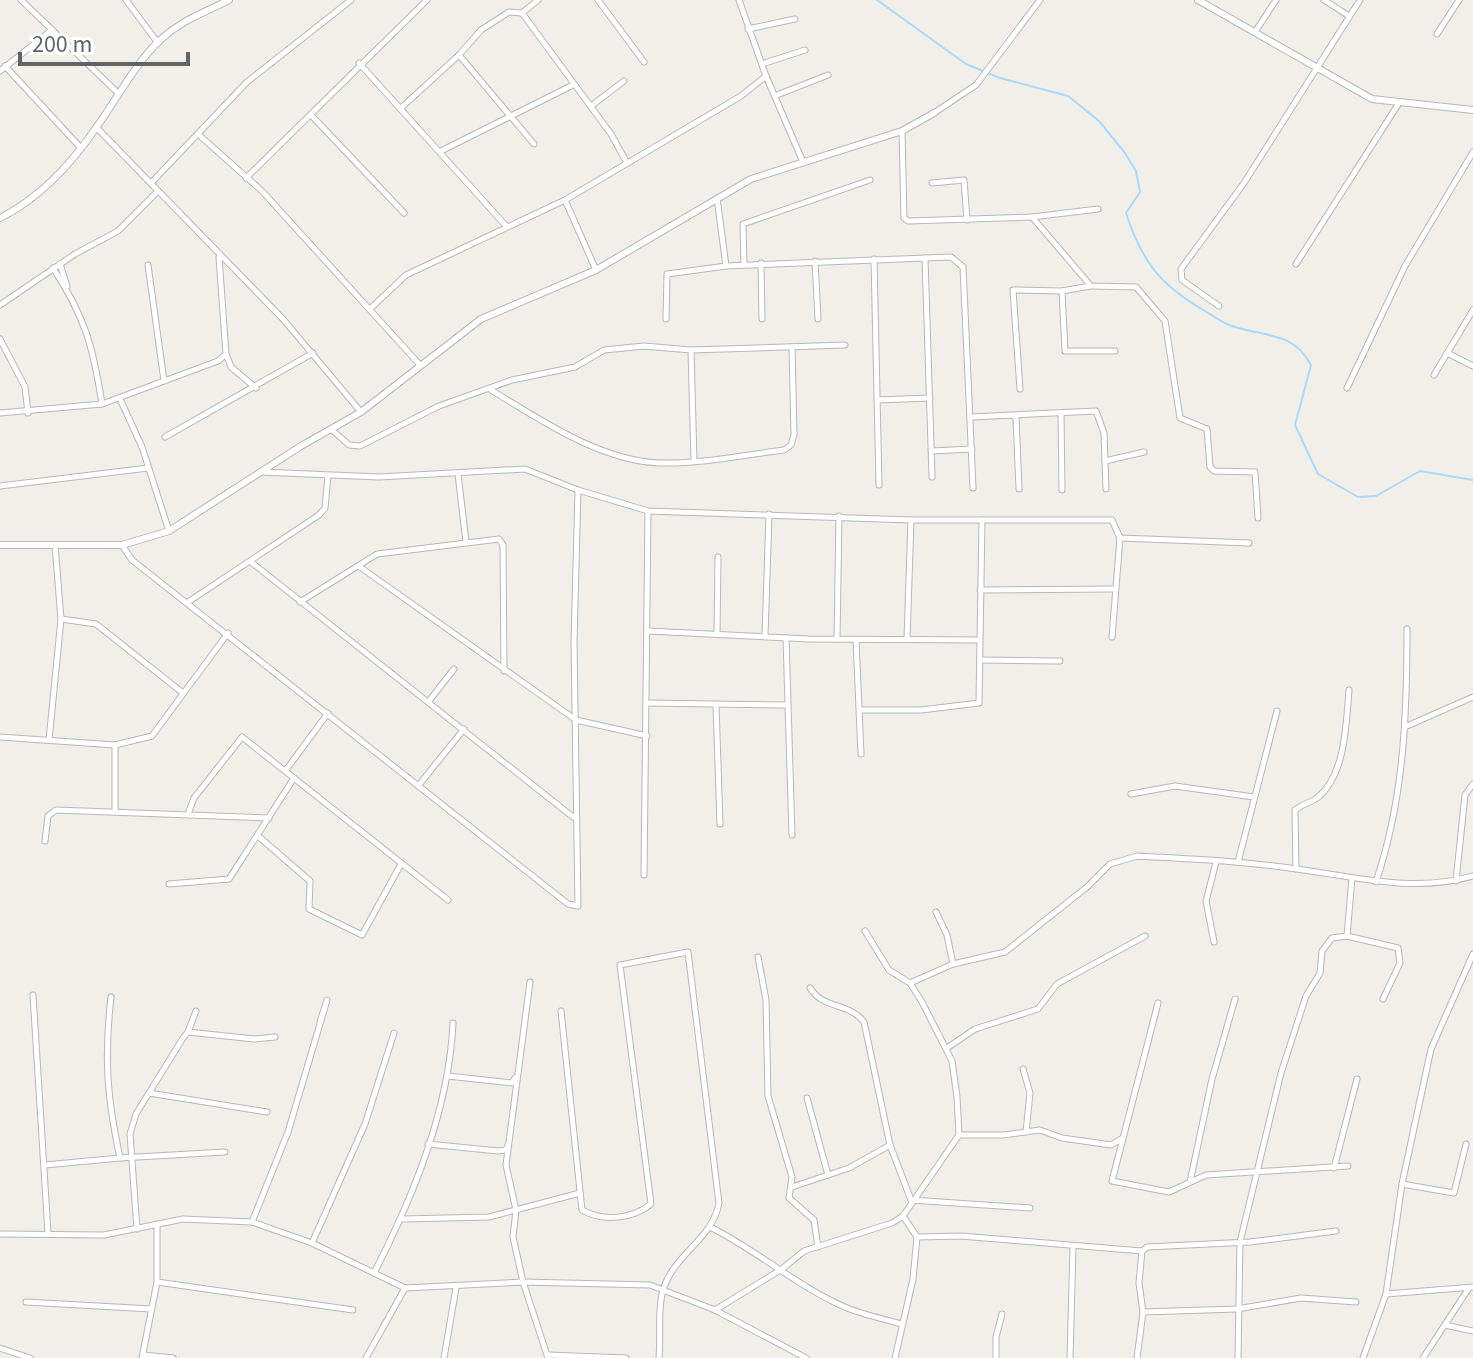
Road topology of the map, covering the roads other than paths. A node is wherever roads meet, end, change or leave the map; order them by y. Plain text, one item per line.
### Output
1 (21, 0) edge
2 (126, 0) edge
3 (229, 0) edge
4 (351, 0) edge
5 (427, 0) edge
6 (538, 0) edge
7 (598, 0) edge
8 (739, 0) edge
9 (1040, 0) edge
10 (1198, 0) edge
11 (1276, 0) edge
12 (1324, 0) edge
13 (1360, 0) edge
14 (1459, 0) edge
15 (522, 13) junction
16 (1349, 16) junction
17 (795, 19) dead end
18 (748, 29) junction
19 (52, 30) junction
20 (1255, 32) junction
21 (1437, 34) dead end
22 (158, 43) junction
23 (805, 50) dead end
24 (459, 55) junction
25 (644, 62) dead end
26 (359, 63) junction
27 (762, 64) junction
28 (2, 69) edge
29 (1318, 71) junction
30 (828, 75) dead end
31 (766, 76) junction
32 (624, 81) dead end
33 (573, 85) junction
34 (119, 94) junction
35 (777, 95) junction
36 (1399, 103) junction
37 (591, 106) junction
38 (402, 107) junction
39 (1473, 110) edge
40 (934, 113) joint
41 (311, 115) junction
42 (511, 115) junction
43 (97, 128) junction
44 (902, 131) junction
45 (199, 135) junction
46 (534, 144) dead end
47 (80, 147) junction
48 (441, 151) junction
49 (1473, 152) edge
50 (803, 162) junction
51 (627, 163) junction
52 (246, 178) junction
53 (870, 180) dead end
54 (151, 183) junction
55 (932, 183) dead end
56 (158, 191) junction
57 (717, 198) junction
58 (565, 200) junction
59 (1098, 209) dead end
60 (404, 213) dead end
61 (1032, 217) junction
62 (0, 218) edge
63 (967, 220) junction
64 (507, 227) junction
65 (219, 256) junction
66 (925, 258) junction
67 (874, 259) junction
68 (815, 261) junction
69 (761, 263) junction
70 (60, 264) junction
71 (744, 264) junction
72 (1296, 264) dead end
73 (148, 265) dead end
74 (726, 266) junction
75 (53, 268) junction
76 (596, 270) junction
77 (1091, 286) junction
78 (1062, 291) junction
79 (70, 295) junction
80 (0, 305) edge
81 (1219, 306) dead end
82 (371, 308) junction
83 (1473, 310) edge
84 (666, 319) dead end
85 (762, 319) dead end
86 (818, 319) dead end
87 (0, 339) edge
88 (845, 345) dead end
89 (792, 347) junction
90 (691, 350) junction
91 (1115, 351) dead end
92 (313, 353) junction
93 (1447, 353) junction
94 (226, 354) junction
95 (218, 361) junction
96 (420, 365) junction
97 (1473, 366) edge
98 (231, 367) junction
99 (1434, 375) dead end
100 (164, 381) junction
101 (256, 388) junction
102 (1347, 388) dead end
103 (490, 389) junction
104 (1020, 389) dead end
105 (930, 398) junction
106 (120, 399) junction
107 (877, 400) junction
108 (102, 404) junction
109 (361, 412) junction
110 (0, 413) edge
111 (28, 413) junction
112 (1061, 413) junction
113 (1012, 415) junction
114 (972, 417) junction
115 (331, 429) junction
116 (165, 437) dead end
117 (972, 449) junction
118 (932, 451) junction
119 (1144, 452) dead end
120 (694, 461) junction
121 (1105, 461) junction
122 (148, 468) junction
123 (260, 472) junction
124 (458, 474) junction
125 (328, 476) junction
126 (932, 477) dead end
127 (879, 485) dead end
128 (0, 486) edge
129 (973, 488) dead end
130 (1019, 489) dead end
131 (1106, 489) dead end
132 (578, 490) junction
133 (1062, 490) dead end
134 (648, 511) junction
135 (769, 514) junction
136 (839, 516) junction
137 (1258, 518) dead end
138 (911, 520) junction
139 (982, 520) junction
140 (169, 531) junction
141 (1120, 538) junction
142 (466, 542) junction
143 (1249, 543) dead end
144 (0, 545) edge
145 (55, 545) junction
146 (122, 545) junction
147 (718, 557) dead end
148 (251, 562) junction
149 (360, 567) junction
150 (1113, 589) junction
151 (980, 590) junction
152 (188, 602) junction
153 (300, 602) junction
154 (61, 619) junction
155 (1407, 629) dead end
156 (648, 631) junction
157 (228, 633) junction
158 (717, 634) junction
159 (765, 636) junction
160 (1112, 637) dead end
161 (786, 638) junction
162 (837, 639) junction
163 (907, 639) junction
164 (856, 640) junction
165 (979, 640) junction
166 (980, 660) junction
167 (1060, 661) dead end
168 (454, 669) dead end
169 (504, 671) junction
170 (1349, 690) dead end
171 (183, 693) junction
172 (1473, 697) edge
173 (429, 701) junction
174 (647, 703) junction
175 (716, 705) junction
176 (786, 705) junction
177 (860, 710) junction
178 (1277, 711) dead end
179 (328, 713) junction
180 (576, 720) junction
181 (1407, 726) junction
182 (464, 729) junction
183 (647, 736) junction
184 (0, 737) edge
185 (49, 740) junction
186 (115, 745) junction
187 (861, 754) dead end
188 (286, 770) junction
189 (294, 778) junction
190 (1473, 784) edge
191 (418, 786) junction
192 (1131, 794) dead end
193 (1254, 797) junction
194 (115, 811) junction
195 (188, 814) junction
196 (269, 818) junction
197 (574, 818) junction
198 (720, 824) dead end
199 (792, 835) dead end
200 (258, 836) junction
201 (45, 841) dead end
202 (1216, 862) junction
203 (1238, 862) junction
204 (401, 864) junction
205 (1296, 869) junction
206 (644, 875) dead end
207 (1473, 876) edge
208 (1352, 878) junction
209 (1456, 881) junction
210 (1376, 882) junction
211 (169, 884) dead end
212 (448, 900) dead end
213 (936, 912) dead end
214 (865, 931) dead end
215 (1145, 936) dead end
216 (1347, 936) junction
217 (1214, 942) dead end
218 (1473, 954) edge
219 (758, 957) dead end
220 (953, 964) junction
221 (530, 982) dead end
222 (910, 983) junction
223 (810, 988) dead end
224 (33, 995) dead end
225 (111, 997) dead end
226 (1235, 999) dead end
227 (1383, 999) dead end
228 (1158, 1003) dead end
229 (196, 1011) dead end
230 (561, 1011) dead end
231 (320, 1022) dead end
232 (453, 1023) dead end
233 (188, 1032) junction
234 (394, 1033) dead end
235 (275, 1037) dead end
236 (947, 1048) junction
237 (1023, 1069) dead end
238 (448, 1076) junction
239 (517, 1077) junction
240 (1357, 1079) dead end
241 (149, 1093) junction
242 (807, 1098) dead end
243 (267, 1112) dead end
244 (1026, 1132) junction
245 (959, 1135) junction
246 (1121, 1139) junction
247 (509, 1142) junction
248 (428, 1144) junction
249 (1466, 1144) dead end
250 (890, 1145) junction
251 (225, 1152) dead end
252 (132, 1157) junction
253 (120, 1158) junction
254 (45, 1165) junction
255 (1348, 1166) dead end
256 (1334, 1168) junction
257 (1257, 1170) junction
258 (828, 1175) junction
259 (1191, 1182) junction
260 (1402, 1184) junction
261 (792, 1187) junction
262 (580, 1193) junction
263 (911, 1200) junction
264 (1030, 1208) dead end
265 (516, 1210) junction
266 (903, 1216) junction
267 (402, 1219) junction
268 (252, 1222) junction
269 (157, 1224) junction
270 (712, 1228) junction
271 (137, 1229) junction
272 (1336, 1231) dead end
273 (48, 1233) junction
274 (0, 1234) edge
275 (917, 1237) junction
276 (1240, 1242) junction
277 (312, 1243) junction
278 (818, 1247) junction
279 (1073, 1247) junction
280 (1142, 1251) junction
281 (782, 1269) junction
282 (374, 1273) junction
283 (157, 1282) junction
284 (523, 1282) junction
285 (405, 1288) junction
286 (456, 1288) junction
287 (663, 1288) junction
288 (1471, 1288) edge
289 (1386, 1294) junction
290 (26, 1302) dead end
291 (1356, 1302) dead end
292 (151, 1309) junction
293 (1237, 1309) junction
294 (353, 1310) dead end
295 (715, 1310) junction
296 (1143, 1312) junction
297 (1002, 1314) dead end
298 (902, 1324) junction
299 (1445, 1325) junction
300 (1473, 1331) edge
301 (0, 1348) edge
302 (142, 1356) edge
303 (548, 1357) edge
304 (30, 1358) edge
305 (173, 1358) edge
306 (366, 1358) edge
307 (444, 1358) edge
308 (626, 1358) edge
309 (659, 1358) edge
310 (806, 1358) edge
311 (895, 1358) edge
312 (996, 1358) edge
313 (1070, 1358) edge
314 (1137, 1358) edge
315 (1238, 1358) edge
316 (1363, 1358) edge
317 (1423, 1358) edge

1 - 19 street
2 - 22 street
3 - 22 street
4 - 45 street
5 - 26 street
6 - 15 street
7 - 25 street
8 - 18 street
9 - 40 street
10 - 20 street
11 - 20 street
12 - 16 street
13 - 16 street
14 - 21 street
15 - 24 street
15 - 33 street
16 - 29 street
17 - 18 street
18 - 27 street
19 - 28 street
19 - 34 street
20 - 29 street
22 - 34 street
23 - 27 street
24 - 38 street
24 - 42 street
26 - 38 street
26 - 41 street
27 - 31 street
28 - 47 street
29 - 36 street
29 - 81 street
30 - 35 street
31 - 35 street
31 - 51 street
32 - 37 street
33 - 37 street
33 - 42 street
34 - 43 street
35 - 50 street
36 - 39 street
36 - 72 street
37 - 51 street
38 - 48 street
40 - 44 street
41 - 52 street
41 - 60 street
42 - 46 street
42 - 48 street
43 - 47 street
43 - 54 street
44 - 50 street
44 - 63 street
45 - 52 street
45 - 54 street
47 - 62 street
48 - 64 street
49 - 102 street
50 - 57 street
51 - 58 street
52 - 82 street
53 - 71 street
54 - 56 street
55 - 63 street
56 - 65 street
56 - 70 street
57 - 74 street
57 - 76 street
58 - 64 street
58 - 76 street
59 - 61 street
61 - 63 street
61 - 77 street
64 - 82 street
65 - 92 street
65 - 94 street
66 - 67 street
66 - 105 street
66 - 114 street
67 - 68 street
67 - 107 street
68 - 69 street
68 - 86 street
69 - 71 street
69 - 85 street
70 - 75 street
70 - 79 street
71 - 74 street
73 - 100 street
74 - 84 street
75 - 79 street
75 - 80 street
76 - 96 street
77 - 78 street
77 - 137 street
78 - 91 street
78 - 104 street
79 - 108 street
82 - 96 street
83 - 93 street
87 - 111 street
88 - 89 street
89 - 90 street
89 - 120 street
90 - 103 street
90 - 120 street
92 - 101 street
92 - 109 street
93 - 97 street
93 - 99 street
94 - 95 street
94 - 98 street
95 - 98 street
95 - 100 street
96 - 109 street
98 - 101 street
100 - 106 street
101 - 116 street
103 - 115 street
103 - 120 street
105 - 107 street
105 - 118 street
106 - 108 street
106 - 122 street
107 - 127 street
108 - 111 street
109 - 115 street
110 - 111 street
112 - 113 street
112 - 121 street
112 - 133 street
113 - 114 street
113 - 130 street
114 - 117 street
115 - 123 street
117 - 118 street
117 - 129 street
118 - 126 street
119 - 121 street
121 - 131 street
122 - 128 street
122 - 140 street
123 - 125 street
123 - 140 street
124 - 125 street
124 - 132 street
124 - 142 street
125 - 148 street
132 - 134 street
132 - 180 street
134 - 135 street
134 - 156 street
135 - 136 street
135 - 159 street
136 - 138 street
136 - 162 street
138 - 139 street
138 - 163 street
139 - 141 street
139 - 151 street
140 - 146 street
141 - 143 street
141 - 150 street
142 - 149 street
142 - 169 street
144 - 145 street
145 - 146 street
145 - 154 street
146 - 152 street
147 - 158 street
148 - 152 street
148 - 153 street
149 - 153 street
149 - 169 street
150 - 151 street
150 - 160 street
151 - 165 street
152 - 157 street
153 - 173 street
154 - 171 street
154 - 185 street
155 - 181 street
156 - 158 street
156 - 174 street
157 - 171 street
157 - 179 street
158 - 159 street
159 - 161 street
161 - 162 street
161 - 176 street
162 - 164 street
163 - 164 street
163 - 165 street
164 - 177 street
165 - 166 street
166 - 167 street
166 - 177 street
168 - 173 street
169 - 180 street
170 - 205 street
171 - 186 street
172 - 181 street
173 - 182 street
174 - 175 street
174 - 183 street
175 - 176 street
175 - 198 street
176 - 199 street
177 - 187 street
178 - 193 street
179 - 188 street
179 - 191 street
180 - 183 street
180 - 197 street
181 - 210 street
182 - 191 street
182 - 197 street
183 - 206 street
184 - 185 street
185 - 186 street
186 - 194 street
188 - 189 street
188 - 195 street
189 - 196 street
189 - 204 street
190 - 209 street
191 - 197 street
192 - 193 street
193 - 203 street
194 - 195 street
194 - 201 street
195 - 196 street
196 - 200 street
200 - 204 street
200 - 211 street
202 - 203 street
202 - 217 street
202 - 220 street
203 - 205 street
204 - 212 street
205 - 208 street
207 - 209 street
208 - 210 street
208 - 216 street
209 - 210 street
213 - 220 street
214 - 222 street
215 - 236 street
216 - 227 street
216 - 257 street
218 - 260 street
219 - 261 street
220 - 222 street
221 - 239 street
222 - 236 street
223 - 250 street
224 - 254 street
225 - 253 street
226 - 259 street
228 - 246 street
229 - 233 street
230 - 262 street
231 - 268 street
232 - 238 street
233 - 235 street
233 - 241 street
234 - 277 street
236 - 245 street
237 - 244 street
238 - 239 street
238 - 248 street
239 - 247 street
240 - 256 street
241 - 243 street
241 - 252 street
242 - 258 street
244 - 245 street
244 - 246 street
245 - 263 street
246 - 259 street
247 - 248 street
247 - 265 street
248 - 267 street
249 - 260 street
250 - 258 street
250 - 263 street
251 - 252 street
252 - 253 street
252 - 271 street
253 - 254 street
254 - 273 street
255 - 256 street
256 - 257 street
257 - 259 street
257 - 276 street
258 - 261 street
260 - 289 street
261 - 278 street
262 - 265 street
262 - 270 street
263 - 264 street
263 - 266 street
265 - 267 street
265 - 284 street
266 - 275 street
266 - 278 street
267 - 282 street
268 - 269 street
268 - 277 street
269 - 271 street
269 - 283 street
270 - 281 street
270 - 287 street
271 - 273 street
272 - 276 street
273 - 274 street
275 - 279 street
275 - 298 street
276 - 280 street
276 - 293 street
277 - 282 street
278 - 281 street
279 - 280 street
279 - 313 street
280 - 296 street
281 - 295 street
281 - 298 street
282 - 285 street
283 - 292 street
283 - 294 street
284 - 286 street
284 - 287 street
284 - 303 street
285 - 286 street
285 - 306 street
286 - 307 street
287 - 295 street
287 - 309 street
288 - 289 street
288 - 299 street
289 - 316 street
290 - 292 street
291 - 293 street
292 - 302 street
293 - 296 street
293 - 315 street
295 - 310 street
296 - 314 street
297 - 312 street
298 - 311 street
299 - 300 street
299 - 317 street
301 - 304 street
302 - 305 street
303 - 308 street

